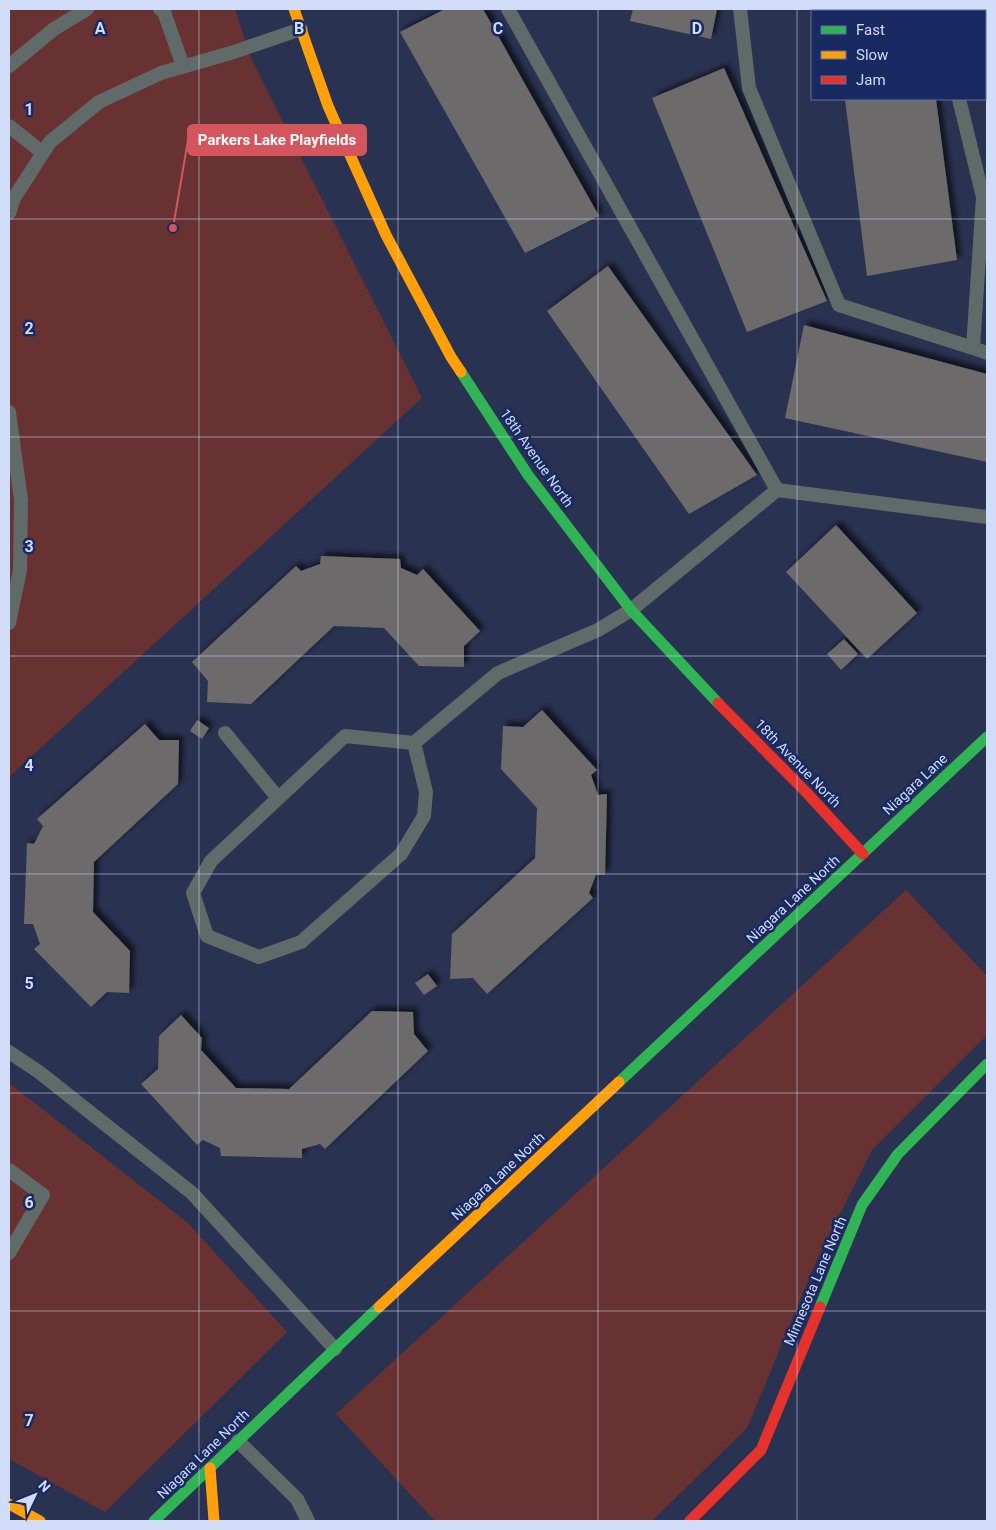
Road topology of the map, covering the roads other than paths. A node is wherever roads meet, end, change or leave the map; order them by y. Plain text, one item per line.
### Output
1 (87, 9) edge
2 (160, 9) edge
3 (294, 9) edge
4 (508, 9) edge
5 (740, 9) edge
6 (301, 29) junction
7 (9, 66) edge
8 (183, 66) junction
9 (958, 100) edge
10 (9, 126) edge
11 (43, 154) junction
12 (985, 207) edge
13 (9, 213) edge
14 (973, 348) junction
15 (987, 353) edge
16 (9, 412) edge
17 (777, 490) junction
18 (987, 516) edge
19 (631, 610) junction
20 (9, 624) edge
21 (225, 733) dead end
22 (987, 737) edge
23 (414, 743) junction
24 (278, 798) junction
25 (863, 854) junction
26 (9, 1052) edge
27 (987, 1064) edge
28 (9, 1170) edge
29 (9, 1253) edge
30 (335, 1349) junction
31 (238, 1441) junction
32 (210, 1468) junction
33 (9, 1504) edge
34 (40, 1521) edge
35 (154, 1521) edge
36 (214, 1521) edge
37 (308, 1521) edge
38 (690, 1521) edge

1 - 7 lane
2 - 8 lane
3 - 6 street, 18th Avenue North
4 - 17 lane
5 - 14 lane
6 - 8 lane
6 - 19 street, 18th Avenue North
8 - 11 lane
9 - 12 lane
10 - 11 lane
11 - 13 lane
12 - 14 lane
14 - 15 lane
16 - 20 lane
17 - 18 lane
17 - 19 lane
19 - 23 lane
19 - 25 street, 18th Avenue North
21 - 24 lane
22 - 25 street, Niagara Lane
23 - 24 lane
23 - 24 lane
25 - 30 street, Niagara Lane North
26 - 30 lane
27 - 38 street, Minnesota Lane North
28 - 29 lane
30 - 31 street, Niagara Lane North
31 - 32 street, Niagara Lane North
31 - 37 lane
32 - 35 street, Niagara Lane North
32 - 36 street
33 - 34 street

